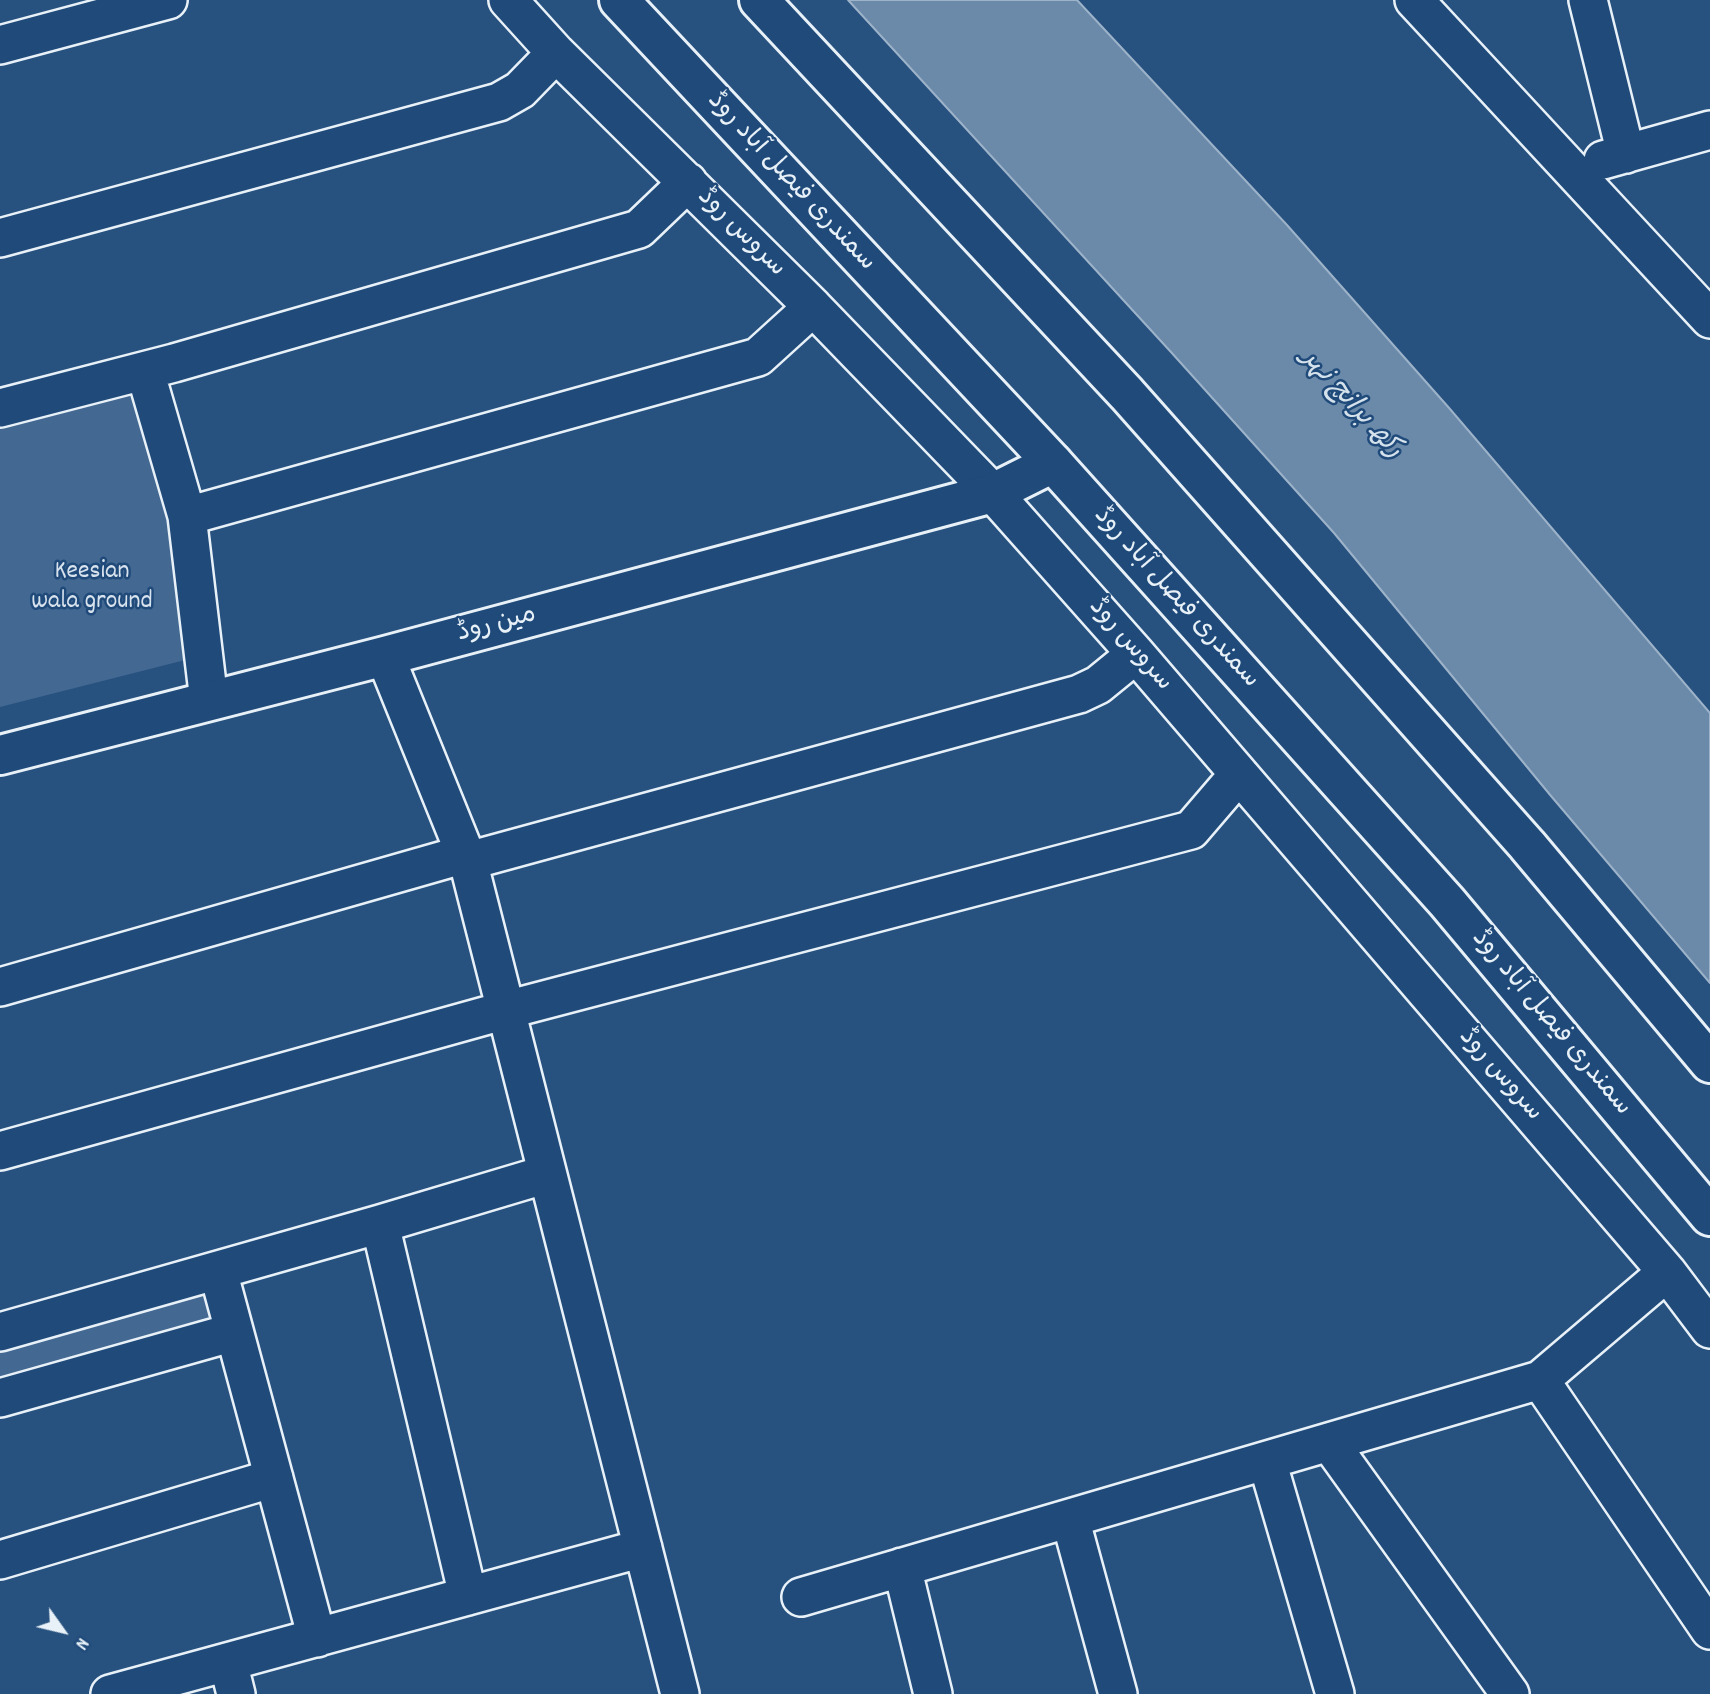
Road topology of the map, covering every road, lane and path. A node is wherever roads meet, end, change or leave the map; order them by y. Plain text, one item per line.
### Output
1 (168, 0) edge
2 (508, 0) edge
3 (619, 0) edge
4 (759, 0) edge
5 (1414, 0) edge
6 (1588, 0) edge
7 (0, 45) edge
8 (556, 53) junction
9 (1710, 130) edge
10 (1626, 154) junction
11 (1571, 169) junction
12 (688, 182) junction
13 (0, 238) edge
14 (813, 307) junction
15 (1710, 319) edge
16 (145, 371) junction
17 (0, 408) edge
18 (1053, 463) junction
19 (993, 493) junction
20 (187, 516) junction
21 (1136, 654) junction
22 (385, 656) junction
23 (209, 701) junction
24 (0, 755) edge
25 (1239, 774) junction
26 (467, 857) junction
27 (0, 988) edge
28 (506, 1010) junction
29 (1710, 1063) edge
30 (0, 1151) edge
31 (547, 1174) junction
32 (1710, 1216) edge
33 (380, 1224) junction
34 (218, 1271) junction
35 (1667, 1272) junction
36 (1710, 1329) edge
37 (0, 1332) edge
38 (234, 1332) junction
39 (1540, 1380) junction
40 (0, 1398) edge
41 (1329, 1442) junction
42 (1267, 1461) junction
43 (274, 1478) junction
44 (1070, 1518) junction
45 (643, 1548) junction
46 (0, 1560) edge
47 (902, 1567) junction
48 (468, 1596) junction
49 (801, 1597) dead end
50 (1710, 1630) edge
51 (317, 1638) junction
52 (232, 1678) edge
53 (110, 1694) edge
54 (680, 1694) edge
55 (933, 1694) edge
56 (1118, 1694) edge
57 (1335, 1694) edge
58 (1510, 1694) edge

1 - 7 street
2 - 8 street, سروس روڈ
3 - 18 main road, سمندری فیصل آباد روڈ
4 - 29 main road
5 - 11 street
6 - 10 street
8 - 12 street, سروس روڈ
8 - 13 street
9 - 10 street
10 - 11 street
11 - 15 street
12 - 14 street, سروس روڈ
12 - 16 street
14 - 19 street, سروس روڈ
14 - 20 street
16 - 17 street
16 - 20 street
18 - 19 main road, مین روڈ
18 - 32 main road, سمندری فیصل آباد روڈ
19 - 21 street, سروس روڈ
19 - 22 main road, مین روڈ
20 - 23 street
21 - 25 street, سروس روڈ
21 - 26 street
22 - 23 main road, مین روڈ
22 - 26 street
23 - 24 main road, مین روڈ
25 - 28 street
25 - 35 street, سروس روڈ
26 - 27 street
26 - 28 street
28 - 30 street
28 - 31 street
31 - 33 street
31 - 45 street
33 - 34 street
33 - 48 street
34 - 37 street
34 - 38 street
35 - 36 street, سروس روڈ
35 - 39 street
38 - 40 street
38 - 43 street
39 - 41 street
39 - 50 street
41 - 42 street
41 - 58 street
42 - 44 street
42 - 57 street
43 - 46 street
43 - 51 street
44 - 47 street
44 - 56 street
45 - 48 street
45 - 54 street
47 - 49 street
47 - 55 street
48 - 51 street
51 - 52 street
52 - 53 street

